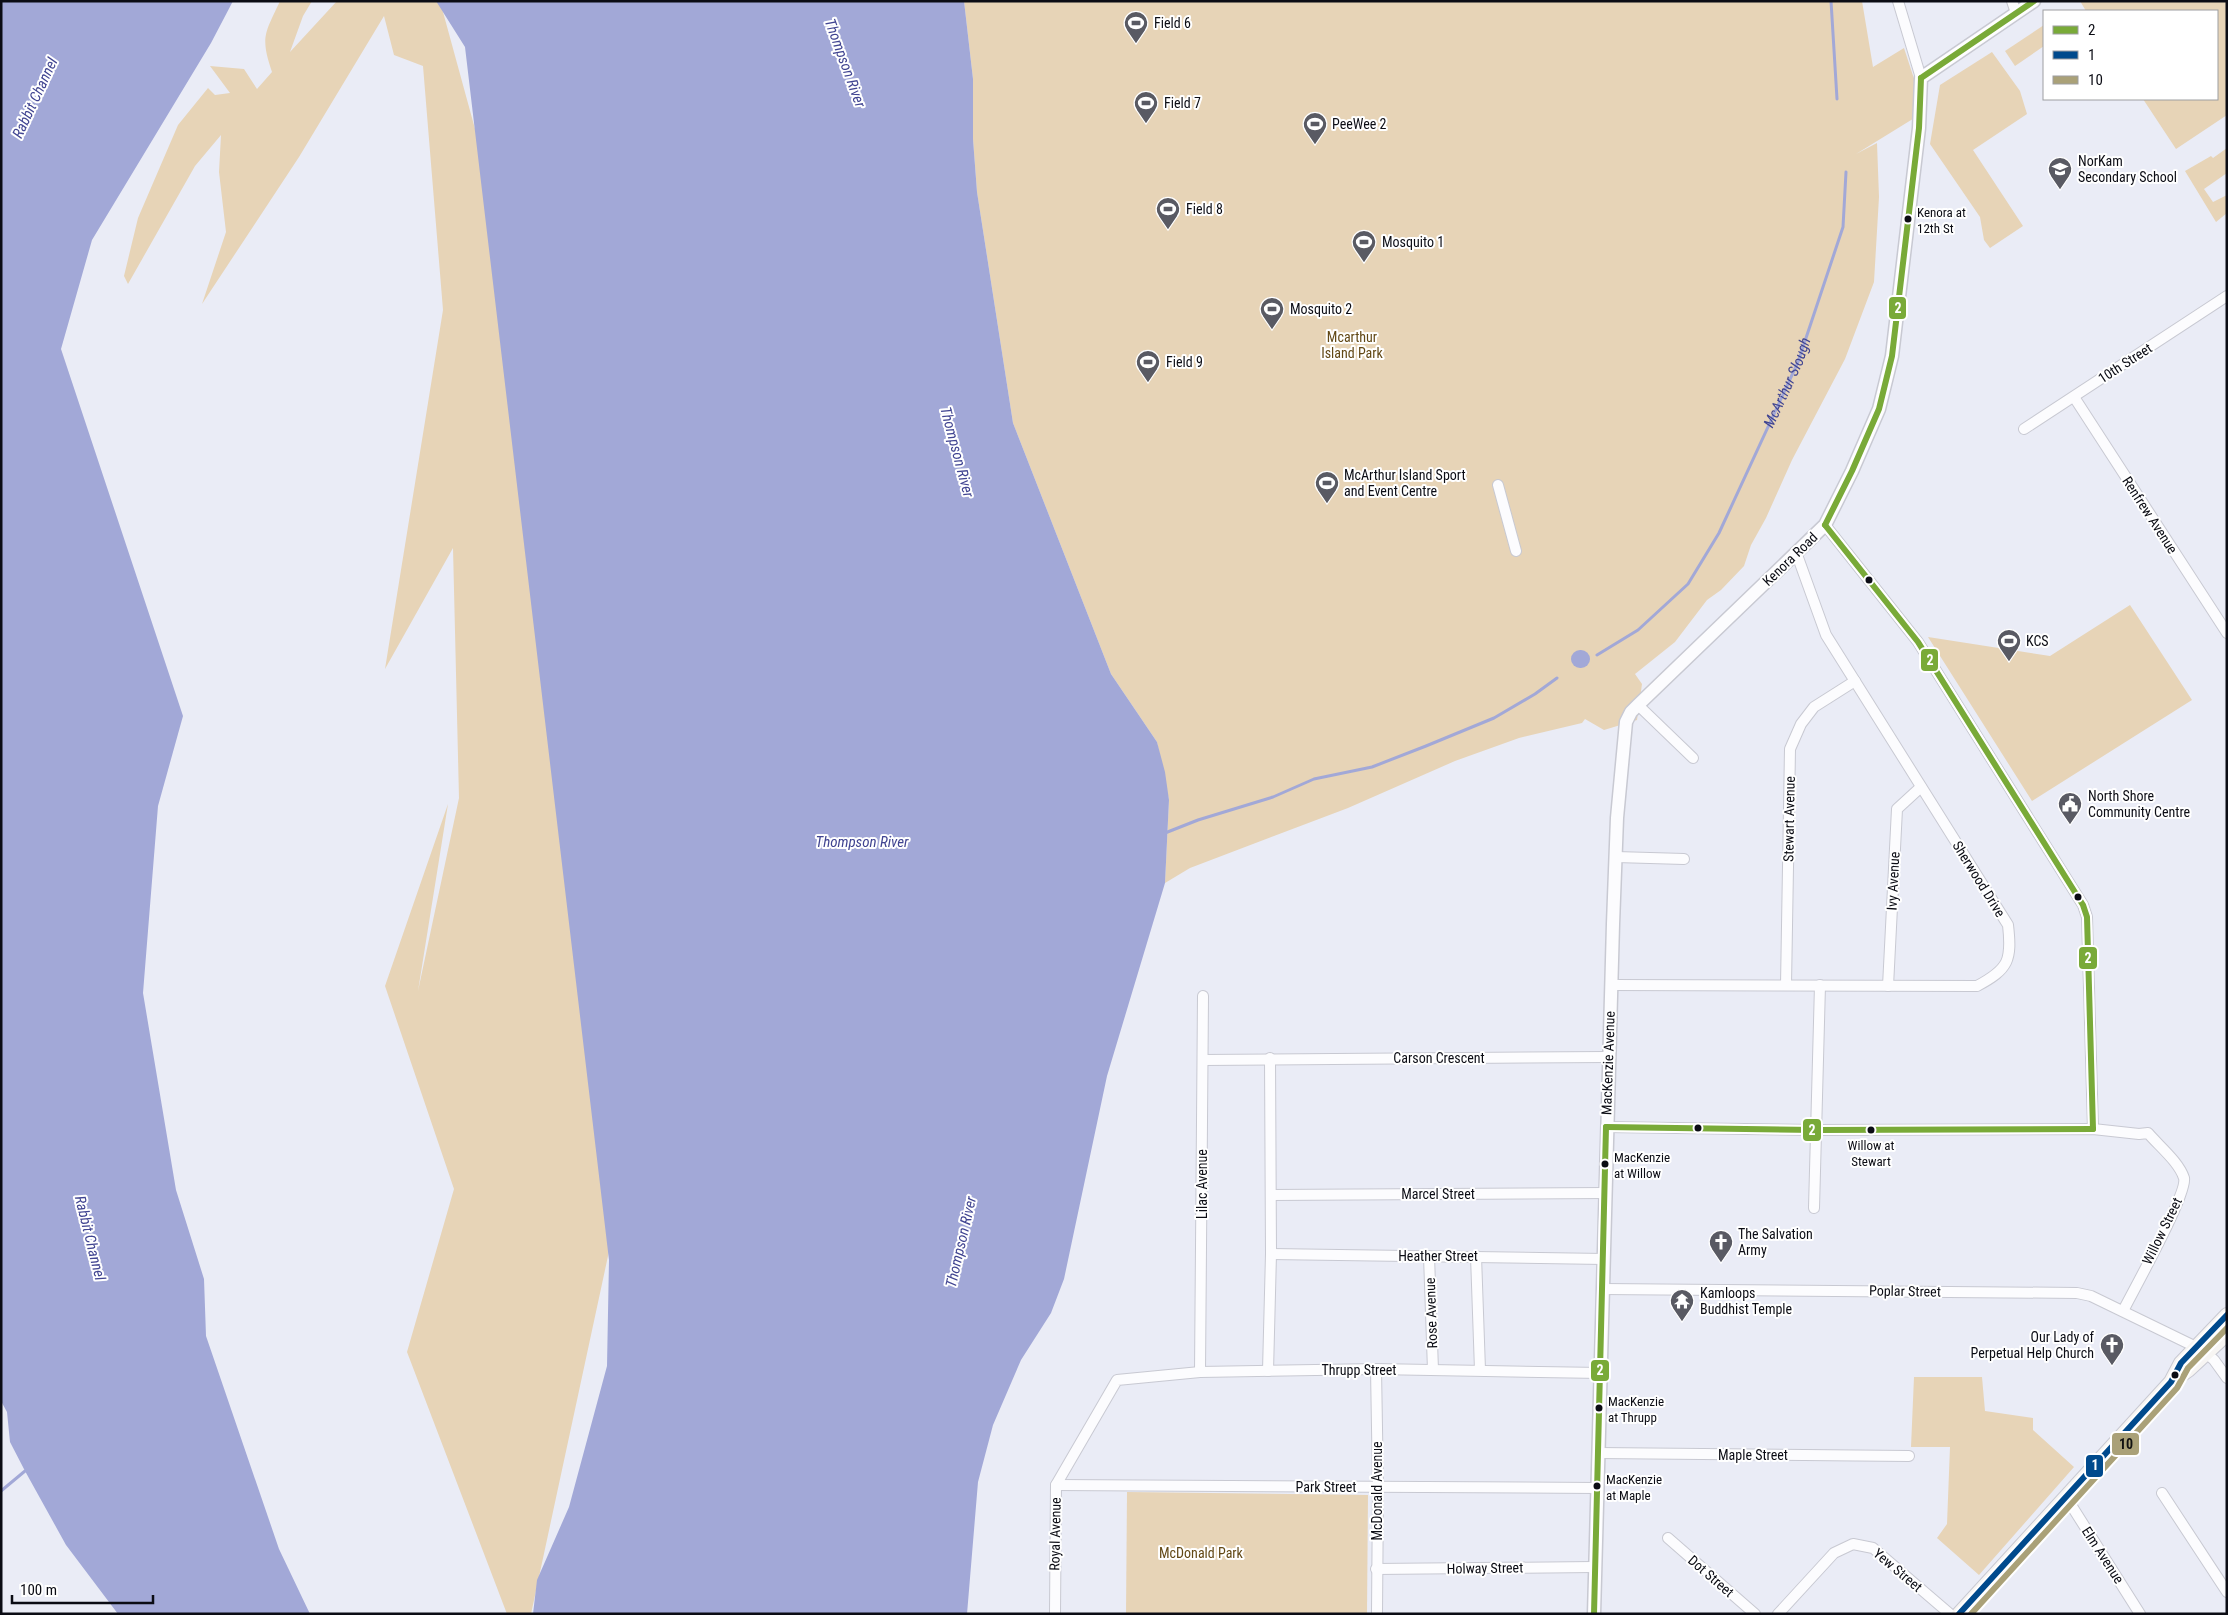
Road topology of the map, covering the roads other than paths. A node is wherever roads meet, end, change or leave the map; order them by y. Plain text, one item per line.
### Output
1 (1898, 1) edge
2 (2034, 1) edge
3 (2014, 7) edge
4 (1921, 78) junction
5 (2227, 296) edge
6 (2074, 397) junction
7 (2024, 429) dead end
8 (1498, 485) dead end
9 (1825, 525) junction
10 (1516, 552) dead end
11 (1796, 552) junction
12 (2227, 633) edge
13 (1855, 681) junction
14 (1638, 705) junction
15 (1626, 722) joint
16 (1692, 758) dead end
17 (1921, 787) junction
18 (1616, 857) junction
19 (1684, 859) dead end
20 (1611, 985) junction
21 (1820, 985) junction
22 (1786, 986) junction
23 (1888, 986) junction
24 (1203, 996) dead end
25 (1608, 1057) junction
26 (1270, 1058) junction
27 (1203, 1060) junction
28 (1606, 1127) junction
29 (2093, 1129) junction
30 (1816, 1130) junction
31 (1605, 1193) junction
32 (1271, 1196) junction
33 (1814, 1208) dead end
34 (1271, 1254) junction
35 (1429, 1256) junction
36 (1476, 1256) junction
37 (1604, 1259) junction
38 (1603, 1289) junction
39 (2123, 1311) junction
40 (2227, 1315) edge
41 (2227, 1334) edge
42 (2201, 1350) junction
43 (1376, 1369) junction
44 (1433, 1370) junction
45 (1480, 1370) junction
46 (1268, 1371) junction
47 (1200, 1372) junction
48 (1602, 1373) junction
49 (2227, 1378) edge
50 (1117, 1380) joint
51 (1598, 1453) junction
52 (1909, 1456) dead end
53 (1056, 1485) junction
54 (1378, 1487) junction
55 (1597, 1488) junction
56 (2162, 1493) dead end
57 (2066, 1497) junction
58 (1668, 1538) dead end
59 (1594, 1567) junction
60 (1376, 1569) junction
61 (2227, 1592) edge
62 (1054, 1614) edge
63 (1377, 1614) edge
64 (1594, 1614) edge
65 (1755, 1614) edge
66 (1778, 1614) edge
67 (1950, 1614) edge
68 (1959, 1614) edge
69 (2140, 1614) edge

1 - 4 street, Kenora Road
2 - 3 street
3 - 4 street
4 - 9 street, Kenora Road
5 - 6 street, 10th Street
6 - 7 street, 10th Street
6 - 12 street, Renfrew Avenue
8 - 10 street
9 - 11 street, Kenora Road
9 - 29 street
11 - 13 street, Sherwood Drive
11 - 14 street, Kenora Road
13 - 17 street, Sherwood Drive
13 - 22 street, Stewart Avenue
14 - 15 street, Kenora Road
14 - 16 street
15 - 18 street, MacKenzie Avenue
17 - 23 street, Ivy Avenue
17 - 23 street, Sherwood Drive
18 - 19 street
18 - 20 street, MacKenzie Avenue
20 - 22 street, Sherwood Drive
20 - 25 street, MacKenzie Avenue
21 - 22 street, Sherwood Drive
21 - 23 street, Sherwood Drive
21 - 30 street
24 - 27 street, Lilac Avenue
25 - 26 street, Carson Crescent
25 - 28 street, MacKenzie Avenue
26 - 27 street, Carson Crescent
26 - 32 street
27 - 47 street, Lilac Avenue
28 - 30 street, Willow Street
28 - 31 street, MacKenzie Avenue
29 - 30 street, Willow Street
29 - 39 street, Willow Street
30 - 33 street
31 - 32 street, Marcel Street
31 - 37 street, MacKenzie Avenue
32 - 34 street
34 - 35 street, Heather Street
34 - 46 street
35 - 36 street, Heather Street
35 - 44 street, Rose Avenue
36 - 37 street, Heather Street
36 - 45 street
37 - 38 street, MacKenzie Avenue
38 - 39 street, Poplar Street
38 - 48 street, MacKenzie Avenue
39 - 42 street, Poplar Street
40 - 42 main road
41 - 42 main road
42 - 49 street
42 - 57 main road
43 - 44 street, Thrupp Street
43 - 46 street, Thrupp Street
43 - 54 street, McDonald Avenue
44 - 45 street, Thrupp Street
45 - 48 street, Thrupp Street
46 - 47 street, Thrupp Street
47 - 50 street, Thrupp Street
48 - 51 street, MacKenzie Avenue
50 - 53 street, Royal Avenue
51 - 52 street, Maple Street
51 - 55 street, MacKenzie Avenue
53 - 54 street, Park Street
53 - 62 street, Royal Avenue
54 - 55 street, Park Street
54 - 60 street, McDonald Avenue
55 - 59 street, MacKenzie Avenue
56 - 61 street
57 - 68 main road
57 - 69 street, Elm Avenue
58 - 65 street, Dot Street
59 - 60 street, Holway Street
59 - 64 street, MacKenzie Avenue
60 - 63 street, McDonald Avenue
66 - 67 street, Yew Street

